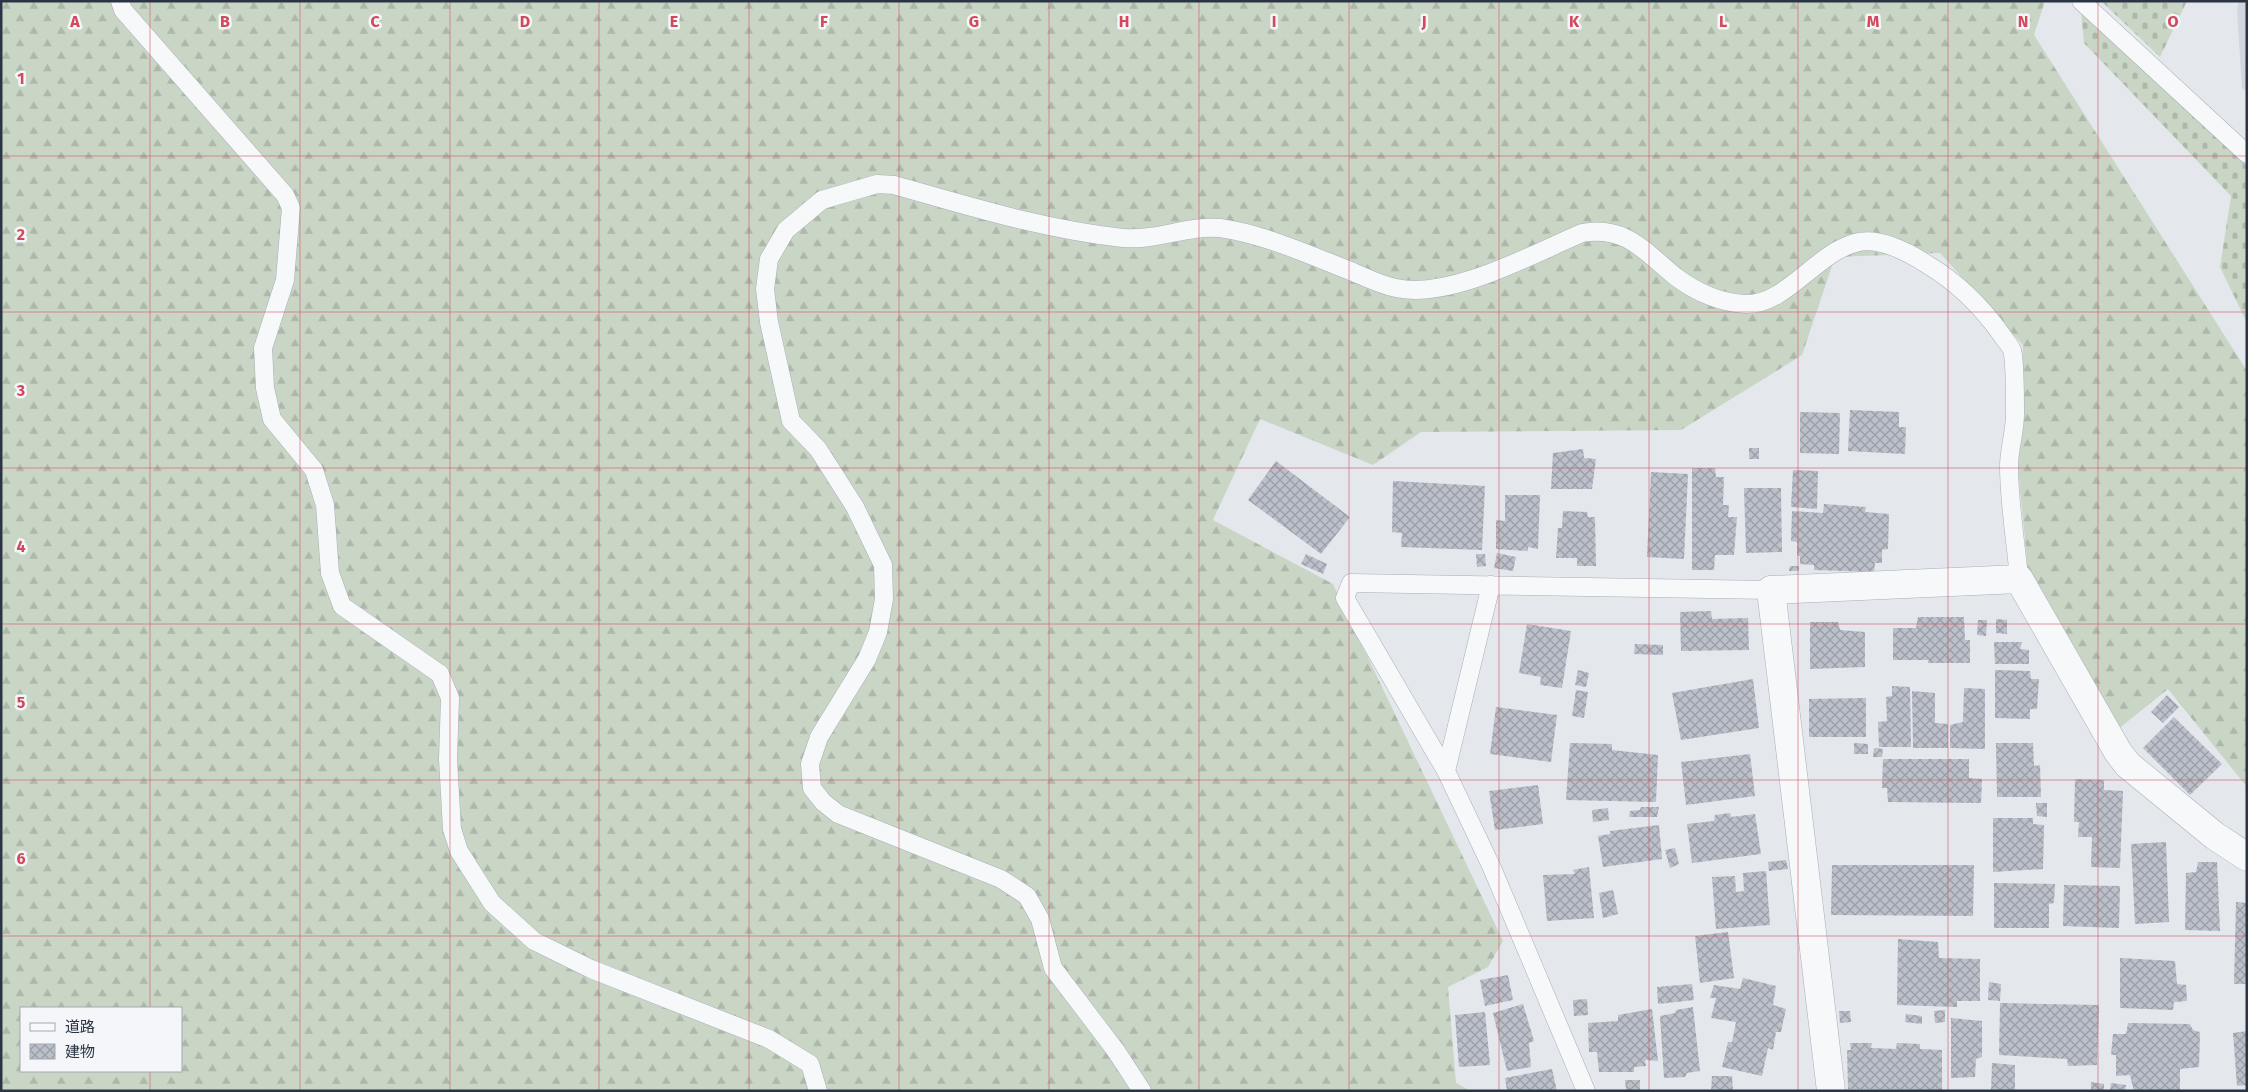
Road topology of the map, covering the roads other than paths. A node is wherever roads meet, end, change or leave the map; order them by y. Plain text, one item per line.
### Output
1 (120, 1) edge
2 (2081, 1) edge
3 (2247, 154) edge
4 (2019, 579) junction
5 (1491, 585) junction
6 (1771, 590) junction
7 (1446, 771) junction
8 (2247, 857) edge
9 (818, 1091) edge
10 (1142, 1091) edge
11 (1586, 1091) edge
12 (1831, 1091) edge

1 - 9 lane
2 - 3 lane
4 - 6 street
4 - 8 street
4 - 10 lane
5 - 6 lane
5 - 7 lane
5 - 7 lane
6 - 12 street
7 - 11 lane

